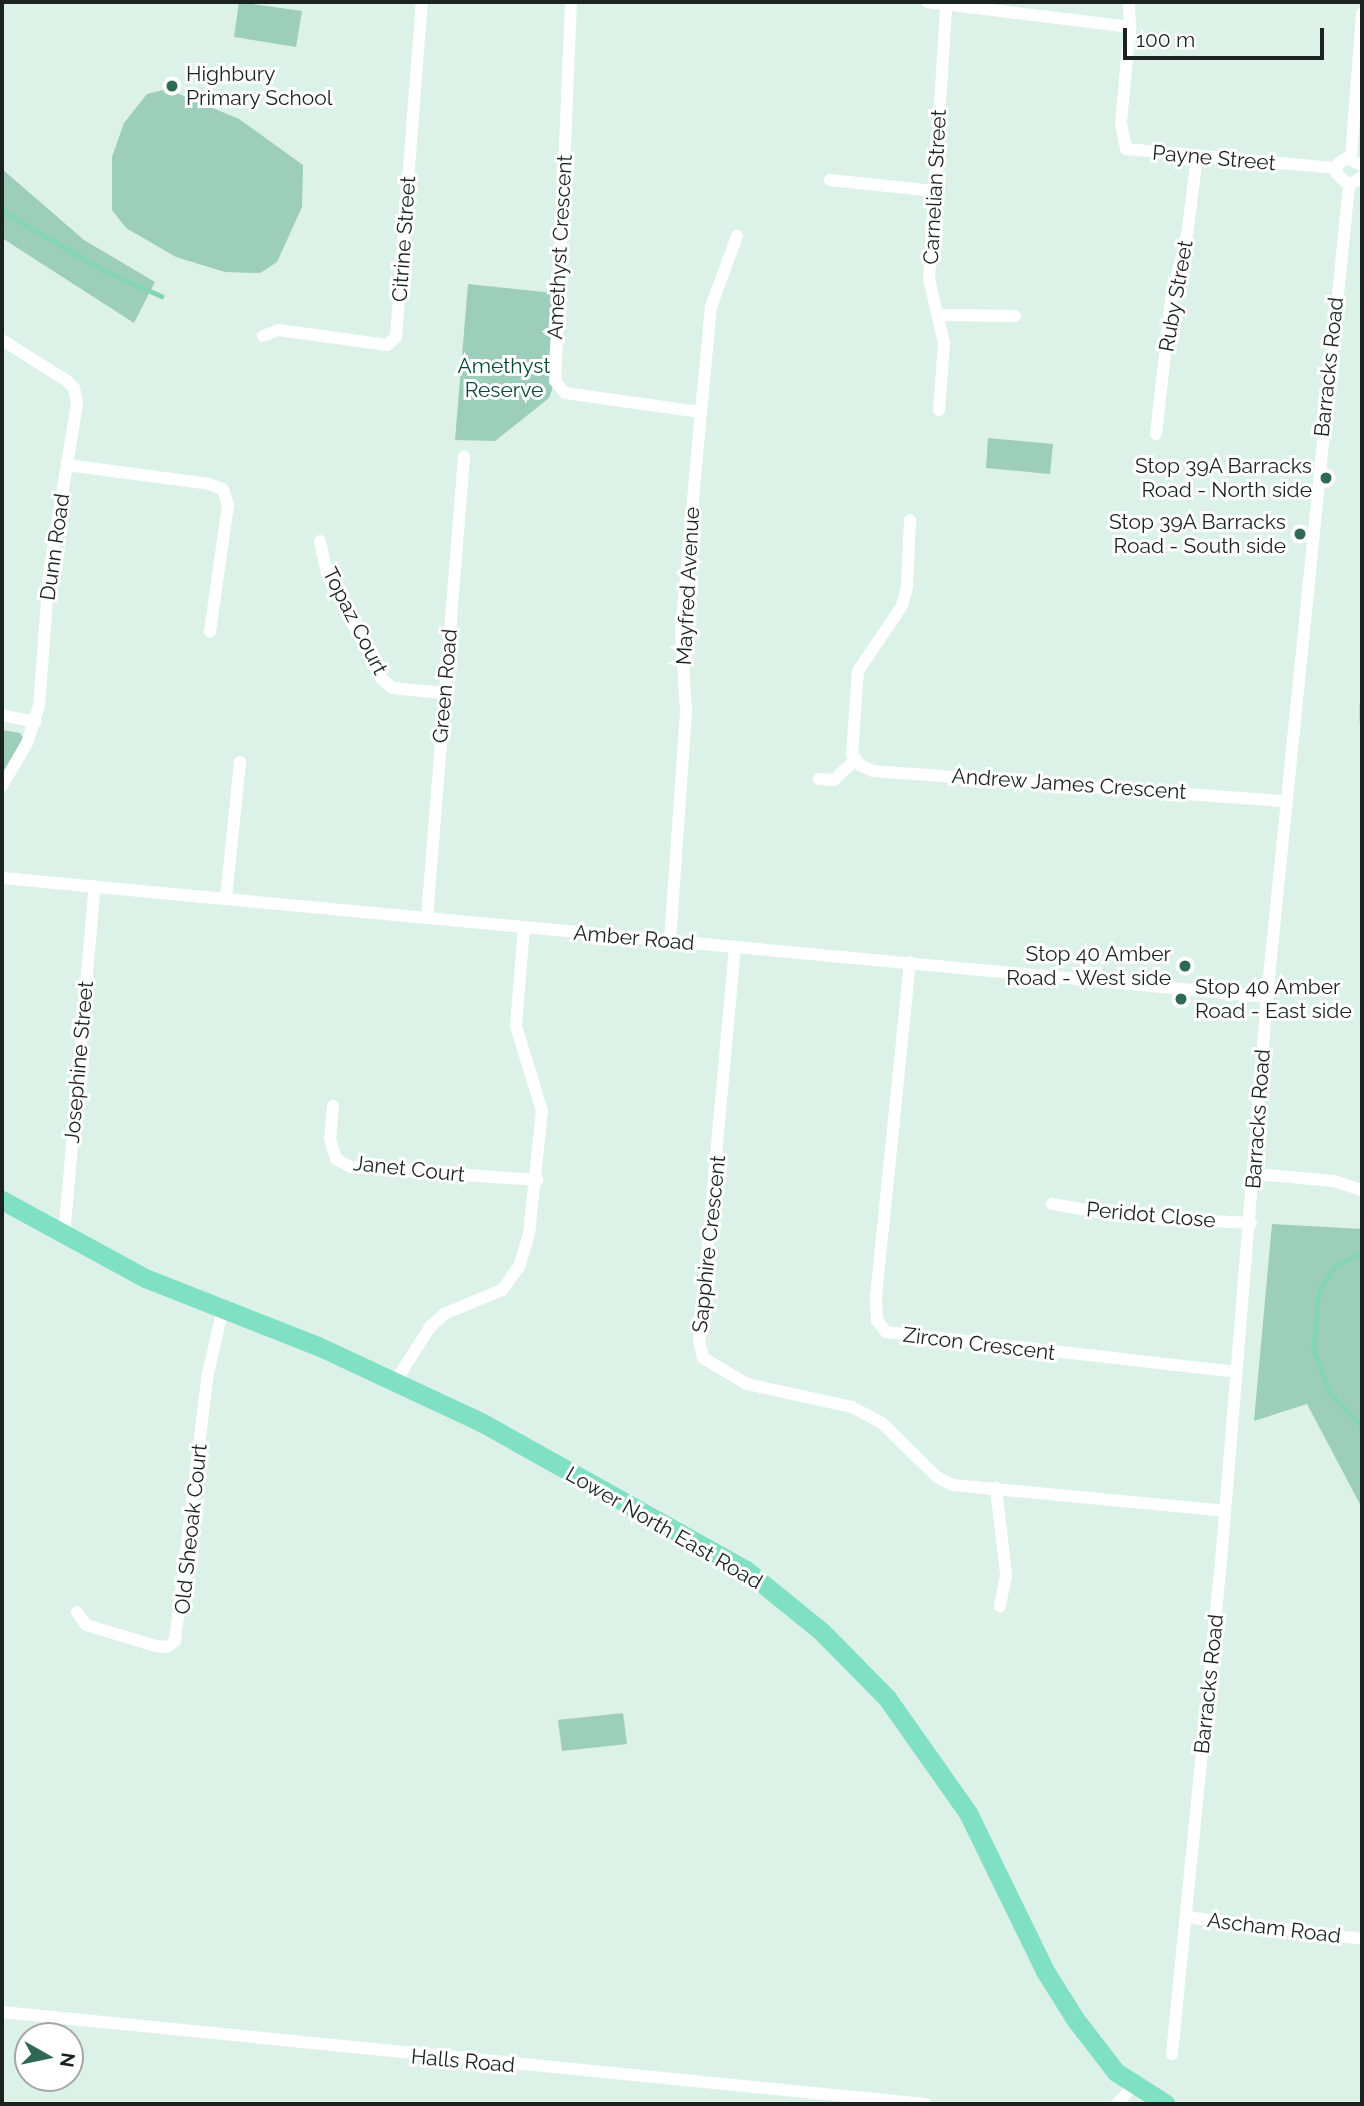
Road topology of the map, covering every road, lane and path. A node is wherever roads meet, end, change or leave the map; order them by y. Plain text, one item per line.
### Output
1 (422, 2) edge
2 (571, 2) edge
3 (928, 2) edge
4 (1129, 2) edge
5 (946, 5) junction
6 (1362, 13) edge
7 (1362, 20) edge
8 (1130, 27) junction
9 (1360, 52) edge
10 (1197, 157) junction
11 (1351, 157) junction
12 (1362, 165) edge
13 (1336, 168) junction
14 (1362, 177) edge
15 (830, 180) dead end
16 (1349, 185) junction
17 (934, 191) junction
18 (737, 236) dead end
19 (938, 315) junction
20 (1015, 316) dead end
21 (263, 336) dead end
22 (2, 340) edge
23 (939, 410) dead end
24 (701, 412) junction
25 (1156, 434) dead end
26 (464, 456) dead end
27 (67, 465) junction
28 (910, 520) dead end
29 (320, 541) dead end
30 (210, 632) dead end
31 (444, 693) junction
32 (2, 715) edge
33 (35, 722) junction
34 (856, 760) junction
35 (240, 762) dead end
36 (819, 779) dead end
37 (2, 786) edge
38 (1286, 801) junction
39 (2, 878) edge
40 (95, 886) junction
41 (226, 898) junction
42 (427, 917) junction
43 (524, 927) junction
44 (670, 941) junction
45 (736, 947) junction
46 (910, 962) junction
47 (1267, 997) junction
48 (333, 1106) dead end
49 (1255, 1174) junction
50 (538, 1180) junction
51 (1362, 1190) edge
52 (2, 1200) edge
53 (1052, 1204) dead end
54 (1251, 1223) junction
55 (64, 1237) junction
56 (223, 1308) junction
57 (1237, 1372) junction
58 (395, 1382) junction
59 (996, 1488) junction
60 (1225, 1511) junction
61 (1000, 1606) dead end
62 (78, 1612) dead end
63 (1186, 1917) junction
64 (1362, 1939) edge
65 (2, 2012) edge
66 (1172, 2054) dead end
67 (1134, 2085) junction
68 (925, 2104) edge
69 (1117, 2104) edge
70 (1167, 2104) edge

1 - 21 street, Citrine Street
2 - 24 street, Amethyst Crescent
3 - 5 street
4 - 8 street
5 - 8 street
5 - 17 street, Carnelian Street
6 - 7 street
7 - 9 street
8 - 10 street, Payne Street
9 - 11 street
10 - 13 street, Payne Street
10 - 25 street, Ruby Street
11 - 12 street
11 - 13 street
13 - 16 street
14 - 16 street
15 - 17 street
16 - 38 street, Barracks Road
17 - 19 street, Carnelian Street
18 - 24 street, Mayfred Avenue
19 - 20 street
19 - 23 street, Carnelian Street
22 - 27 street, Dunn Road
24 - 44 street, Mayfred Avenue
26 - 31 street, Green Road
27 - 30 street
27 - 33 street, Dunn Road
28 - 34 street
29 - 31 street, Topaz Court
31 - 42 street, Green Road
32 - 33 street
33 - 37 street, Dunn Road
34 - 36 street
34 - 38 street, Andrew James Crescent
35 - 41 street
38 - 47 street, Barracks Road
39 - 40 street, Amber Road
40 - 41 street, Amber Road
40 - 55 street, Josephine Street
41 - 42 street, Amber Road
42 - 43 street, Amber Road
43 - 44 street, Amber Road
43 - 50 street
44 - 45 street, Amber Road
45 - 46 street, Amber Road
45 - 59 street, Sapphire Crescent
46 - 47 street, Amber Road
46 - 57 street, Zircon Crescent
47 - 49 street, Barracks Road
48 - 50 street, Janet Court
49 - 51 street
49 - 54 street, Barracks Road
50 - 58 street
52 - 55 main road, Lower North East Road
53 - 54 street, Peridot Close
54 - 57 street, Barracks Road
55 - 56 main road, Lower North East Road
56 - 58 main road, Lower North East Road
56 - 62 street, Old Sheoak Court
57 - 60 street, Barracks Road
58 - 67 main road, Lower North East Road
59 - 60 street, Sapphire Crescent
59 - 61 street
60 - 63 street, Barracks Road
63 - 64 street, Ascham Road
63 - 66 street, Barracks Road
65 - 68 street, Halls Road
67 - 69 street
67 - 70 main road, Lower North East Road

